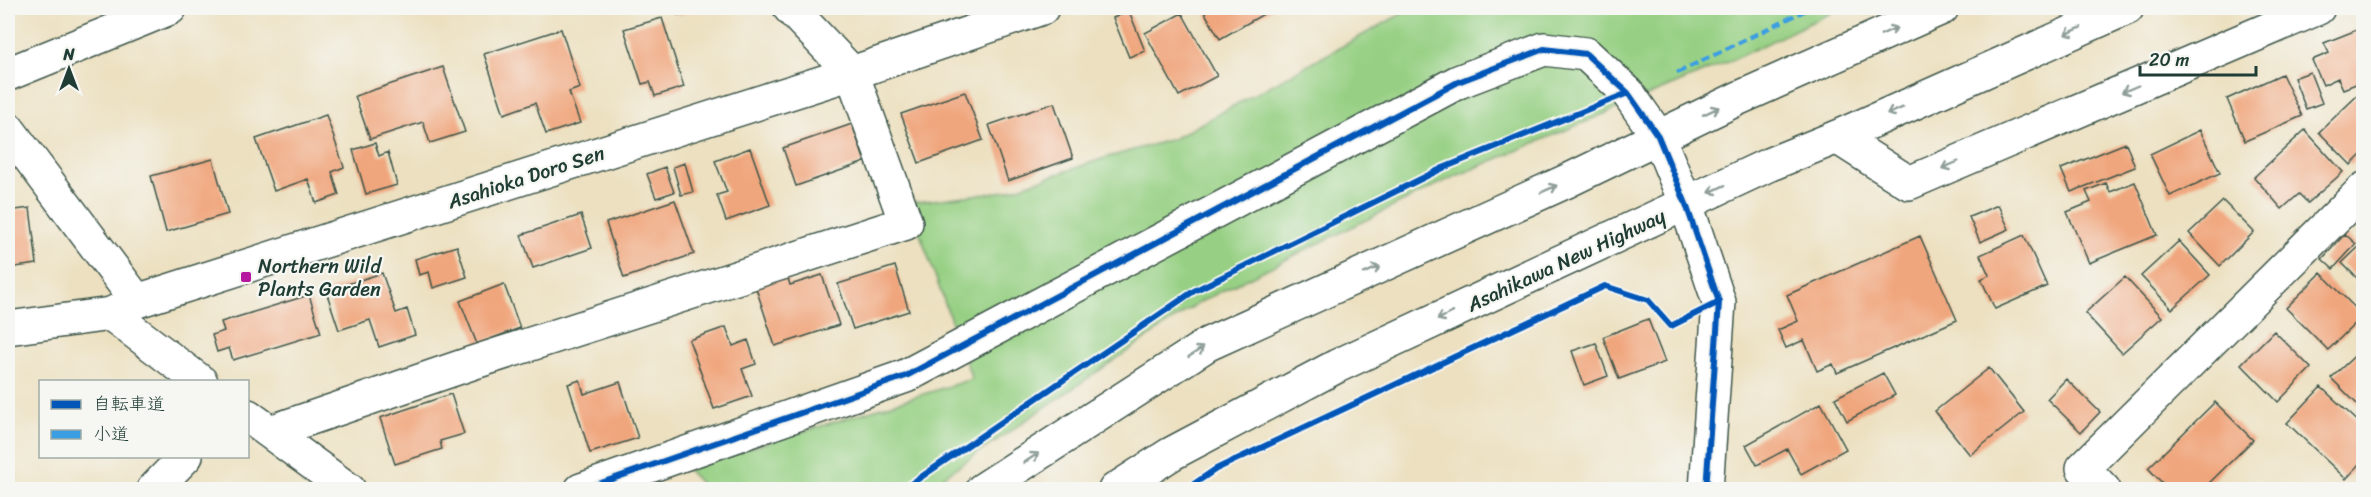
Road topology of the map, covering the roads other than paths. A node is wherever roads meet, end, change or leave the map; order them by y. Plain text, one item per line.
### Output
1 (170, 8) edge
2 (790, 8) edge
3 (1042, 8) edge
4 (1942, 8) edge
5 (2127, 8) edge
6 (2318, 8) edge
7 (852, 72) junction
8 (8, 74) edge
9 (8, 129) edge
10 (1658, 136) junction
11 (1837, 137) junction
12 (2364, 189) edge
13 (1686, 204) junction
14 (124, 308) junction
15 (8, 328) edge
16 (200, 380) edge
17 (259, 424) edge
18 (184, 458) edge
19 (153, 489) edge
20 (349, 489) edge
21 (581, 489) edge
22 (982, 489) edge
23 (1115, 489) edge
24 (1707, 489) edge
25 (2103, 489) edge

1 - 8 main road
2 - 7 main road
3 - 7 main road, Asahioka Doro Sen
10 -> 4 main road
5 -> 11 main road, Asahikawa New Highway
6 -> 11 main road
7 - 14 main road, Asahioka Doro Sen
7 - 17 main road
9 - 14 main road
10 - 13 main road
10 - 21 main road
22 -> 10 main road
11 -> 13 main road, Asahikawa New Highway
12 - 25 main road
13 -> 23 main road, Asahikawa New Highway
13 - 24 main road
14 - 15 main road, Asahioka Doro Sen
14 - 16 main road
17 - 20 main road
18 - 19 main road

